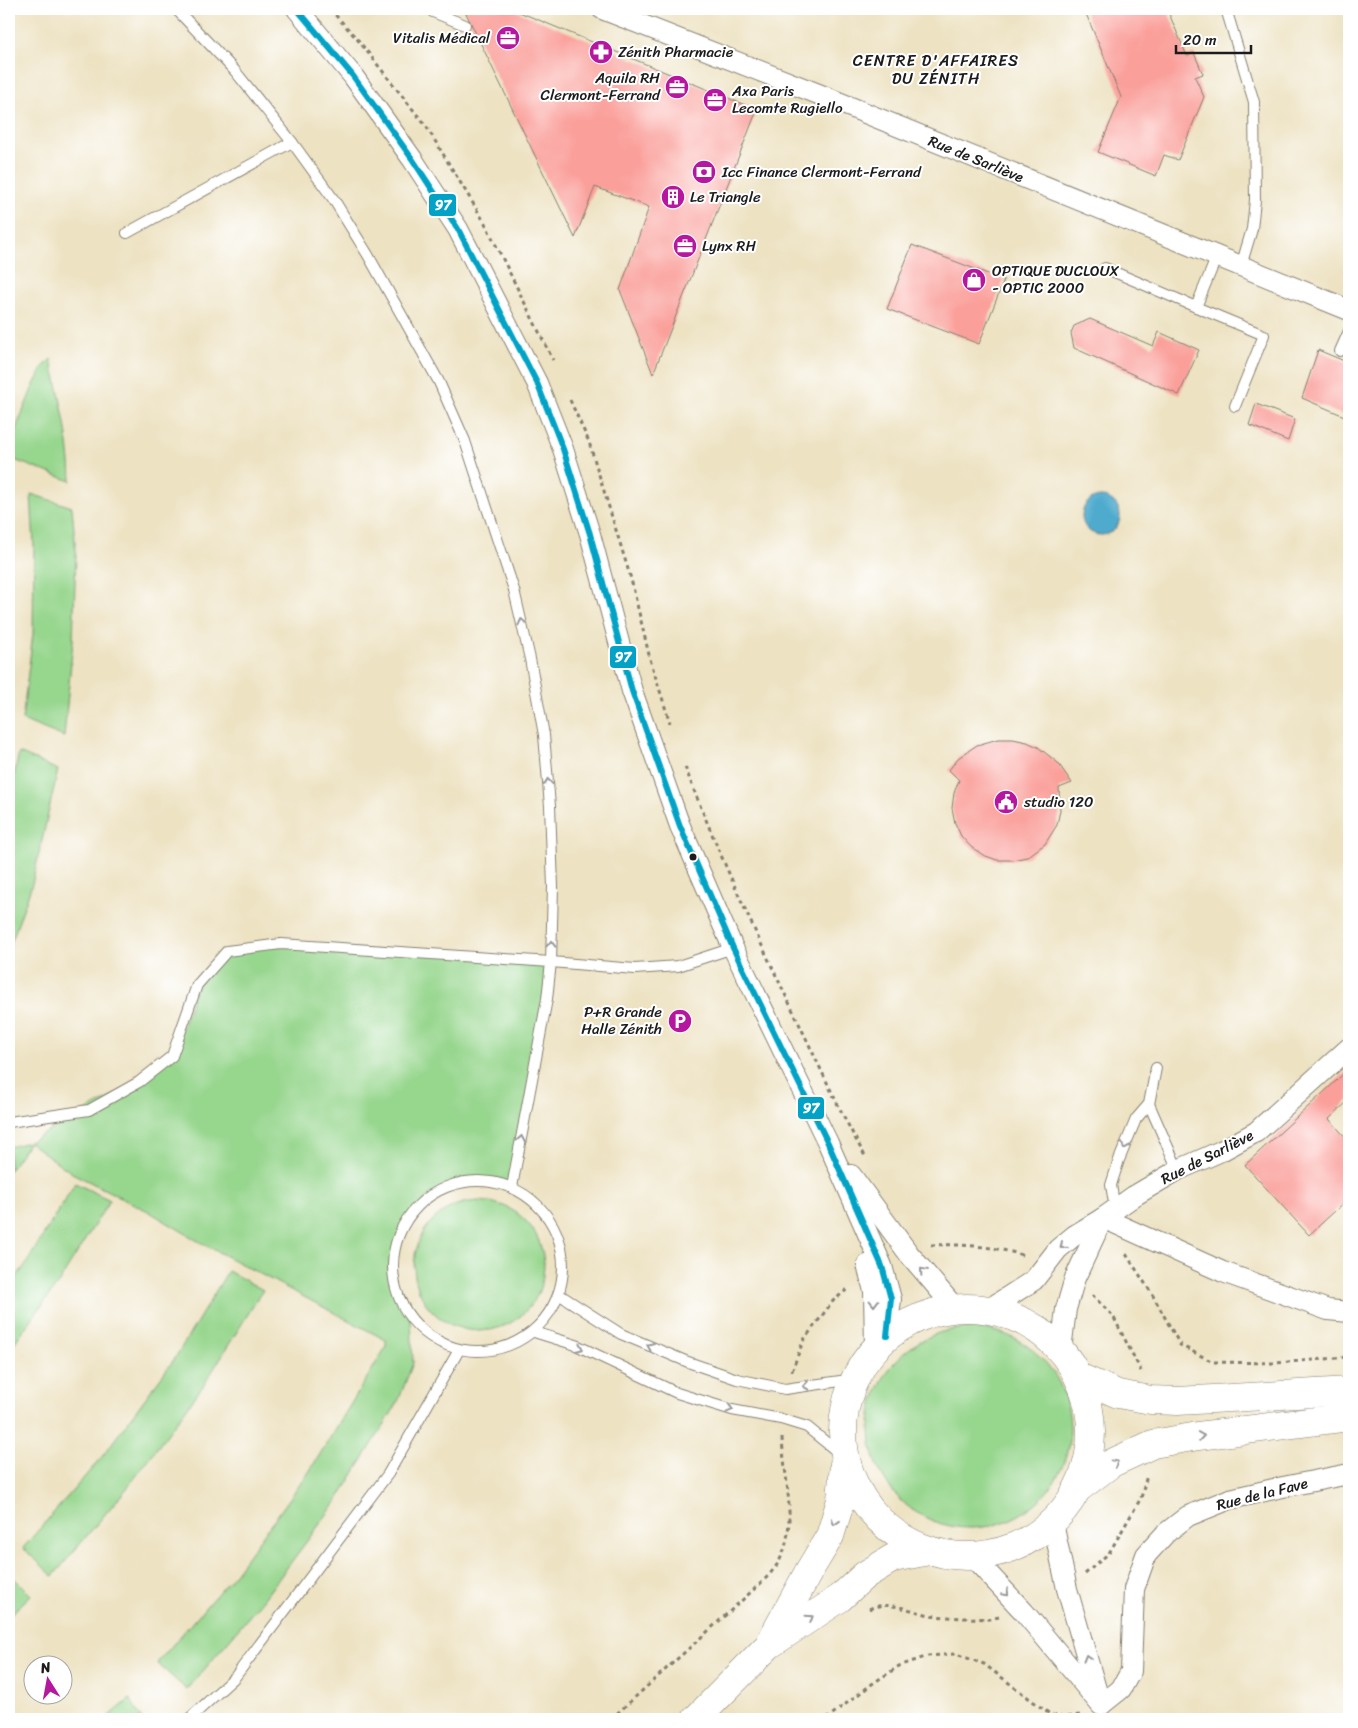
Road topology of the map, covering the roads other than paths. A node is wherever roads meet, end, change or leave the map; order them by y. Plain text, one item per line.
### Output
1 (176, 9) edge
2 (297, 9) edge
3 (430, 9) edge
4 (602, 9) edge
5 (1226, 9) edge
6 (465, 25) dead end
7 (292, 142) junction
8 (127, 232) dead end
9 (1217, 256) junction
10 (1241, 266) junction
11 (1105, 268) dead end
12 (1196, 307) junction
13 (1349, 310) edge
14 (1349, 331) edge
15 (1340, 351) dead end
16 (1235, 406) dead end
17 (733, 948) junction
18 (551, 962) junction
19 (1349, 1048) edge
20 (1156, 1068) dead end
21 (1149, 1104) junction
22 (11, 1121) edge
23 (828, 1143) junction
24 (1178, 1170) junction
25 (512, 1187) junction
26 (1109, 1214) junction
27 (560, 1295) junction
28 (955, 1308) junction
29 (989, 1309) junction
30 (1349, 1312) edge
31 (534, 1332) junction
32 (881, 1343) junction
33 (459, 1350) junction
34 (1061, 1350) junction
35 (854, 1379) junction
36 (1082, 1385) junction
37 (1349, 1391) edge
38 (1349, 1404) edge
39 (1349, 1417) edge
40 (844, 1457) junction
41 (1349, 1474) edge
42 (1080, 1487) junction
43 (1053, 1523) junction
44 (929, 1551) junction
45 (973, 1557) junction
46 (769, 1645) junction
47 (1101, 1705) junction
48 (189, 1719) edge
49 (696, 1719) edge

1 - 7 lane
2 - 17 street
3 - 6 lane
4 - 9 street, Rue de Sarliève
5 - 10 lane
7 - 8 lane
18 -> 7 lane
9 - 10 street, Rue de Sarliève
9 - 12 lane
10 - 13 street, Rue de Sarliève
11 - 12 lane
12 - 16 lane
14 - 15 lane
17 - 18 lane
17 - 23 street
18 - 22 lane
25 -> 18 lane
19 - 24 street, Rue de Sarliève
20 - 21 lane
21 - 24 lane
21 -> 26 lane
28 -> 23 street
23 -> 32 street
23 - 32 street
24 - 26 street, Rue de Sarliève
25 - 27 lane
25 - 33 lane
26 -> 29 street, Rue de Sarliève
26 - 30 street
26 - 34 street
27 - 31 lane
35 -> 27 lane
28 - 29 main road
28 - 32 main road
29 - 34 main road
31 - 33 lane
31 -> 40 lane
32 - 35 main road
33 - 48 lane
34 - 36 main road
35 - 40 main road
36 - 37 main road
36 - 38 main road
36 - 42 main road
42 -> 39 main road
40 - 44 main road
40 -> 46 main road
41 - 47 street, Rue de la Fave
42 - 43 main road
43 - 45 main road
47 -> 43 street
44 - 45 main road
46 -> 44 main road
45 -> 47 street
46 - 49 main road

